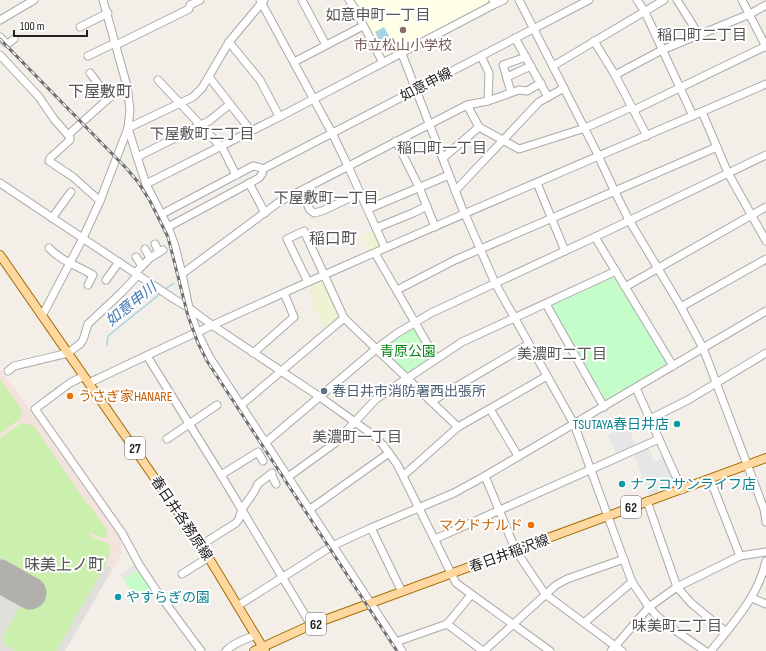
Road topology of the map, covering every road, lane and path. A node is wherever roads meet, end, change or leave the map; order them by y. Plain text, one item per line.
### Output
1 (34, 0) edge
2 (103, 0) edge
3 (200, 0) edge
4 (302, 0) edge
5 (349, 0) edge
6 (504, 0) edge
7 (519, 0) edge
8 (589, 0) edge
9 (637, 0) edge
10 (664, 0) edge
11 (677, 0) edge
12 (742, 0) edge
13 (262, 1) edge
14 (494, 2) edge
15 (766, 5) edge
16 (644, 12) junction
17 (108, 13) junction
18 (750, 14) junction
19 (0, 20) edge
20 (363, 26) junction
21 (80, 27) dead end
22 (534, 28) junction
23 (699, 35) junction
24 (0, 37) edge
25 (515, 38) junction
26 (14, 39) dead end
27 (594, 41) junction
28 (228, 42) junction
29 (116, 44) junction
30 (326, 45) junction
31 (766, 45) edge
32 (662, 50) junction
33 (402, 54) junction
34 (0, 55) edge
35 (88, 56) dead end
36 (481, 56) junction
37 (526, 57) junction
38 (294, 62) junction
39 (383, 63) junction
40 (531, 66) junction
41 (552, 66) junction
42 (90, 72) dead end
43 (615, 75) junction
44 (209, 77) junction
45 (507, 77) junction
46 (158, 80) dead end
47 (541, 84) junction
48 (766, 84) edge
49 (127, 86) junction
50 (679, 87) junction
51 (564, 88) junction
52 (416, 89) junction
53 (511, 92) junction
54 (548, 97) junction
55 (109, 98) junction
56 (314, 99) junction
57 (488, 101) junction
58 (180, 103) junction
59 (230, 104) junction
60 (467, 104) junction
61 (633, 109) junction
62 (702, 112) junction
63 (279, 116) junction
64 (693, 116) junction
65 (429, 124) junction
66 (200, 125) junction
67 (479, 127) junction
68 (128, 128) junction
69 (585, 128) junction
70 (251, 131) junction
71 (332, 133) junction
72 (68, 135) junction
73 (646, 136) junction
74 (503, 140) junction
75 (396, 141) junction
76 (220, 146) junction
77 (717, 147) junction
78 (766, 155) edge
79 (599, 156) junction
80 (137, 157) junction
81 (443, 158) junction
82 (348, 166) junction
83 (263, 169) junction
84 (728, 173) junction
85 (236, 175) junction
86 (449, 175) junction
87 (0, 183) edge
88 (249, 183) junction
89 (537, 183) junction
90 (146, 184) junction
91 (419, 187) junction
92 (301, 191) junction
93 (455, 191) junction
94 (71, 192) dead end
95 (614, 192) junction
96 (360, 193) junction
97 (100, 201) junction
98 (427, 206) junction
99 (766, 207) edge
100 (368, 209) junction
101 (265, 213) junction
102 (162, 214) junction
103 (465, 214) junction
104 (751, 215) junction
105 (52, 218) junction
106 (552, 219) junction
107 (629, 220) junction
108 (168, 227) junction
109 (435, 227) junction
110 (376, 228) junction
111 (595, 237) junction
112 (83, 238) junction
113 (766, 241) edge
114 (155, 244) dead end
115 (49, 248) dead end
116 (384, 248) junction
117 (145, 249) dead end
118 (480, 250) junction
119 (565, 251) junction
120 (375, 252) junction
121 (0, 255) edge
122 (136, 257) dead end
123 (150, 258) junction
124 (766, 259) edge
125 (71, 262) junction
126 (119, 262) junction
127 (142, 266) junction
128 (658, 268) junction
129 (616, 271) junction
130 (137, 274) junction
131 (182, 274) junction
132 (325, 275) junction
133 (106, 280) dead end
134 (308, 282) junction
135 (495, 283) junction
136 (88, 285) dead end
137 (626, 287) junction
138 (397, 290) junction
139 (284, 293) junction
140 (546, 304) junction
141 (682, 307) junction
142 (189, 308) junction
143 (766, 311) edge
144 (42, 316) junction
145 (344, 318) junction
146 (515, 318) junction
147 (415, 322) junction
148 (212, 325) junction
149 (197, 332) junction
150 (529, 344) junction
151 (703, 348) junction
152 (376, 349) junction
153 (68, 352) junction
154 (253, 352) junction
155 (766, 353) edge
156 (147, 356) junction
157 (436, 360) junction
158 (673, 366) junction
159 (8, 371) dead end
160 (281, 372) junction
161 (84, 376) junction
162 (547, 376) junction
163 (407, 378) junction
164 (89, 383) junction
165 (716, 383) junction
166 (636, 388) junction
167 (320, 396) junction
168 (432, 401) junction
169 (217, 405) dead end
170 (240, 406) junction
171 (604, 407) junction
172 (490, 409) junction
173 (650, 419) junction
174 (355, 422) junction
175 (190, 424) junction
176 (574, 424) junction
177 (458, 427) junction
178 (166, 439) dead end
179 (659, 439) junction
180 (265, 443) junction
181 (389, 453) junction
182 (518, 456) junction
183 (766, 458) edge
184 (263, 461) dead end
185 (747, 465) junction
186 (591, 469) junction
187 (221, 475) junction
188 (404, 475) junction
189 (485, 476) junction
190 (288, 477) junction
191 (710, 479) junction
192 (276, 484) dead end
193 (682, 490) junction
194 (647, 502) junction
195 (419, 508) junction
196 (242, 509) junction
197 (309, 510) junction
198 (499, 511) junction
199 (609, 516) junction
200 (766, 522) edge
201 (371, 528) junction
202 (435, 539) junction
203 (201, 545) junction
204 (332, 546) junction
205 (516, 551) junction
206 (766, 552) edge
207 (740, 556) junction
208 (209, 557) junction
209 (624, 559) junction
210 (766, 561) edge
211 (182, 574) dead end
212 (451, 574) junction
213 (282, 577) junction
214 (632, 582) junction
215 (677, 587) junction
216 (402, 592) junction
217 (545, 594) junction
218 (471, 595) junction
219 (752, 598) junction
220 (370, 603) junction
221 (766, 604) edge
222 (239, 605) junction
223 (649, 607) junction
224 (584, 623) junction
225 (447, 624) junction
226 (512, 624) junction
227 (311, 625) junction
228 (726, 632) junction
229 (256, 635) junction
230 (396, 642) junction
231 (264, 649) edge
232 (613, 649) edge
233 (201, 651) edge
234 (226, 651) edge
235 (254, 651) edge
236 (402, 651) edge
237 (484, 651) edge
238 (550, 651) edge
239 (622, 651) edge
240 (705, 651) edge
241 (711, 651) edge

1 - 19 street
2 - 17 street
3 - 29 street
4 - 30 street
5 - 20 street
6 - 14 street
7 - 22 street
8 - 22 street, 如意申線
9 - 16 street
10 - 16 street
11 - 23 street
12 - 18 street
13 - 28 street
13 - 38 street
14 - 33 street
15 - 18 street
16 - 27 street
16 - 32 street
17 - 21 street
17 - 29 street
18 - 23 street
18 - 31 street
20 - 30 street
20 - 39 street
22 - 25 street, 如意申線
22 - 41 street
23 - 32 street
24 - 26 street
25 - 36 street, 如意申線
25 - 37 street
27 - 41 street
27 - 43 street
28 - 44 street
28 - 63 street
29 - 35 street
29 - 49 street
30 - 38 street
31 - 50 street
32 - 43 street
32 - 50 street
33 - 39 street
33 - 52 street
34 - 72 street
36 - 52 street, 如意申線
36 - 57 street
37 - 40 street
37 - 45 street
38 - 56 street
39 - 56 street
40 - 45 street
40 - 47 street
41 - 51 street
42 - 55 street
43 - 61 street
44 - 58 street
44 - 59 street
45 - 53 street
46 - 58 street
47 - 53 street
47 - 54 street
48 - 62 street
49 - 55 street
49 - 68 street
50 - 61 street
50 - 64 street
51 - 54 street
51 - 69 street
52 - 65 street
52 - 71 street, 如意申線
53 - 57 street
54 - 74 street
55 - 72 street
56 - 63 street
56 - 71 street
57 - 60 street
58 - 66 street
58 - 68 street
59 - 66 street
59 - 70 street
60 - 65 street
60 - 67 street
61 - 69 street
61 - 73 street
62 - 64 street
62 - 77 street
63 - 70 street
64 - 73 street
65 - 75 street
65 - 81 street
66 - 76 street
66 - 80 street
67 - 74 street
67 - 81 street
68 - 80 street
68 - 97 street
69 - 74 street
69 - 79 street
70 - 76 street
71 - 82 street
71 - 83 street, 如意申線
72 - 97 street
73 - 79 street
74 - 93 street
75 - 82 street
75 - 91 street
76 - 85 street
76 - 90 street
77 - 84 street
77 - 95 street
78 - 84 street
79 - 89 street
79 - 95 street
80 - 90 street
81 - 86 street
82 - 92 street
82 - 96 street
83 - 85 street
83 - 88 street
84 - 104 street
84 - 107 street
85 - 102 street
86 - 91 street
86 - 93 street
87 - 105 street
88 - 101 street
88 - 108 street
89 - 103 street
89 - 106 street
90 - 102 street
91 - 98 street
91 - 100 street
92 - 96 street
92 - 101 street
93 - 103 street
94 - 105 street
95 - 106 street
95 - 107 street
96 - 100 street
97 - 112 street
98 - 109 street
98 - 110 street
99 - 104 street
100 - 110 street
101 - 131 street
102 - 108 street
103 - 109 street
103 - 118 street
104 - 113 street
104 - 128 street
105 - 112 street
106 - 118 street
106 - 119 street
107 - 111 street
107 - 128 street
108 - 131 street
109 - 116 street
110 - 116 street
111 - 119 street
111 - 129 street
112 - 125 street
112 - 126 street
114 - 123 street
115 - 125 street
116 - 120 street
117 - 123 street
118 - 135 street
118 - 138 street
119 - 135 street
120 - 132 street
120 - 138 street
121 - 144 main road, 春日井各務原線 / 27
122 - 127 street
123 - 127 street
124 - 141 street
125 - 136 street
125 - 144 street
126 - 130 street
126 - 133 street
127 - 130 street
128 - 137 street
128 - 141 street
129 - 137 street
129 - 140 street
130 - 142 street
130 - 153 street
131 - 142 street
132 - 134 street
132 - 134 street
132 - 145 street
134 - 139 street
135 - 146 street
135 - 147 street
137 - 158 street
138 - 147 street
139 - 148 street
139 - 154 street
140 - 146 street
140 - 171 street
141 - 151 street
142 - 148 street
142 - 149 street
143 - 151 street
144 - 153 main road, 春日井各務原線 / 27
145 - 152 street
145 - 160 street
146 - 150 street
146 - 157 street
147 - 152 street
147 - 157 street
148 - 149 street
148 - 154 street
149 - 156 street
149 - 170 street
150 - 162 street
150 - 168 street
151 - 158 street
151 - 165 street
152 - 163 street
152 - 167 street
153 - 159 street
153 - 161 main road, 春日井各務原線 / 27
154 - 160 street
155 - 165 street
156 - 164 street
156 - 175 street
157 - 163 street
158 - 166 street
160 - 167 street
160 - 170 street
161 - 164 main road, 春日井各務原線 / 27
161 - 233 street
162 - 172 street
162 - 176 street
163 - 168 street
163 - 174 street
164 - 203 main road, 春日井各務原線 / 27
165 - 173 street
165 - 185 street
166 - 171 street
166 - 173 street
167 - 174 street
167 - 180 street
168 - 177 street
169 - 175 street
170 - 180 street
171 - 176 street
172 - 177 street
172 - 182 street
173 - 179 street
174 - 181 street
174 - 190 street
175 - 178 street
175 - 187 street
176 - 182 street
176 - 186 street
177 - 188 street
179 - 186 street
179 - 193 street
180 - 190 street
181 - 188 street
181 - 197 street
182 - 189 street
183 - 185 main road, 春日井稲沢線 / 62
184 - 187 street
185 - 191 main road, 春日井稲沢線 / 62
185 - 200 street
186 - 198 street
186 - 199 street
187 - 196 street
188 - 195 street
189 - 195 street
189 - 198 street
190 - 197 street
191 - 193 main road, 春日井稲沢線 / 62
191 - 207 street
192 - 196 street
193 - 194 main road, 春日井稲沢線 / 62
194 - 199 main road, 春日井稲沢線 / 62
194 - 215 street
195 - 201 street
195 - 202 street
196 - 203 street
196 - 213 street
197 - 204 street
198 - 202 street
198 - 205 street
199 - 205 main road, 春日井稲沢線 / 62
199 - 209 street
201 - 204 street
201 - 216 street
202 - 212 street
203 - 208 main road, 春日井各務原線 / 27
204 - 213 street
204 - 220 street
205 - 212 main road, 春日井稲沢線 / 62
205 - 217 street
206 - 207 street
207 - 215 street
208 - 211 street
208 - 222 main road, 春日井各務原線 / 27
209 - 214 street
209 - 217 street
210 - 219 street
212 - 216 main road, 春日井稲沢線 / 62
212 - 218 street
213 - 222 street
213 - 227 street
214 - 223 street
214 - 224 street
215 - 223 street
215 - 228 street
216 - 220 main road, 春日井稲沢線 / 62
217 - 224 street
217 - 226 street
218 - 225 street
218 - 226 street
219 - 221 street
219 - 228 street
220 - 227 main road, 春日井稲沢線 / 62
220 - 230 street
222 - 229 main road, 春日井各務原線 / 27
223 - 232 street
223 - 240 street
224 - 232 street
225 - 230 street
225 - 237 street
226 - 237 street
226 - 238 street
227 - 231 main road, 春日井稲沢線 / 62
228 - 241 street
229 - 231 main road, 春日井各務原線 / 27
229 - 234 street
230 - 236 street
231 - 235 main road, 春日井稲沢線 / 62
232 - 239 street

